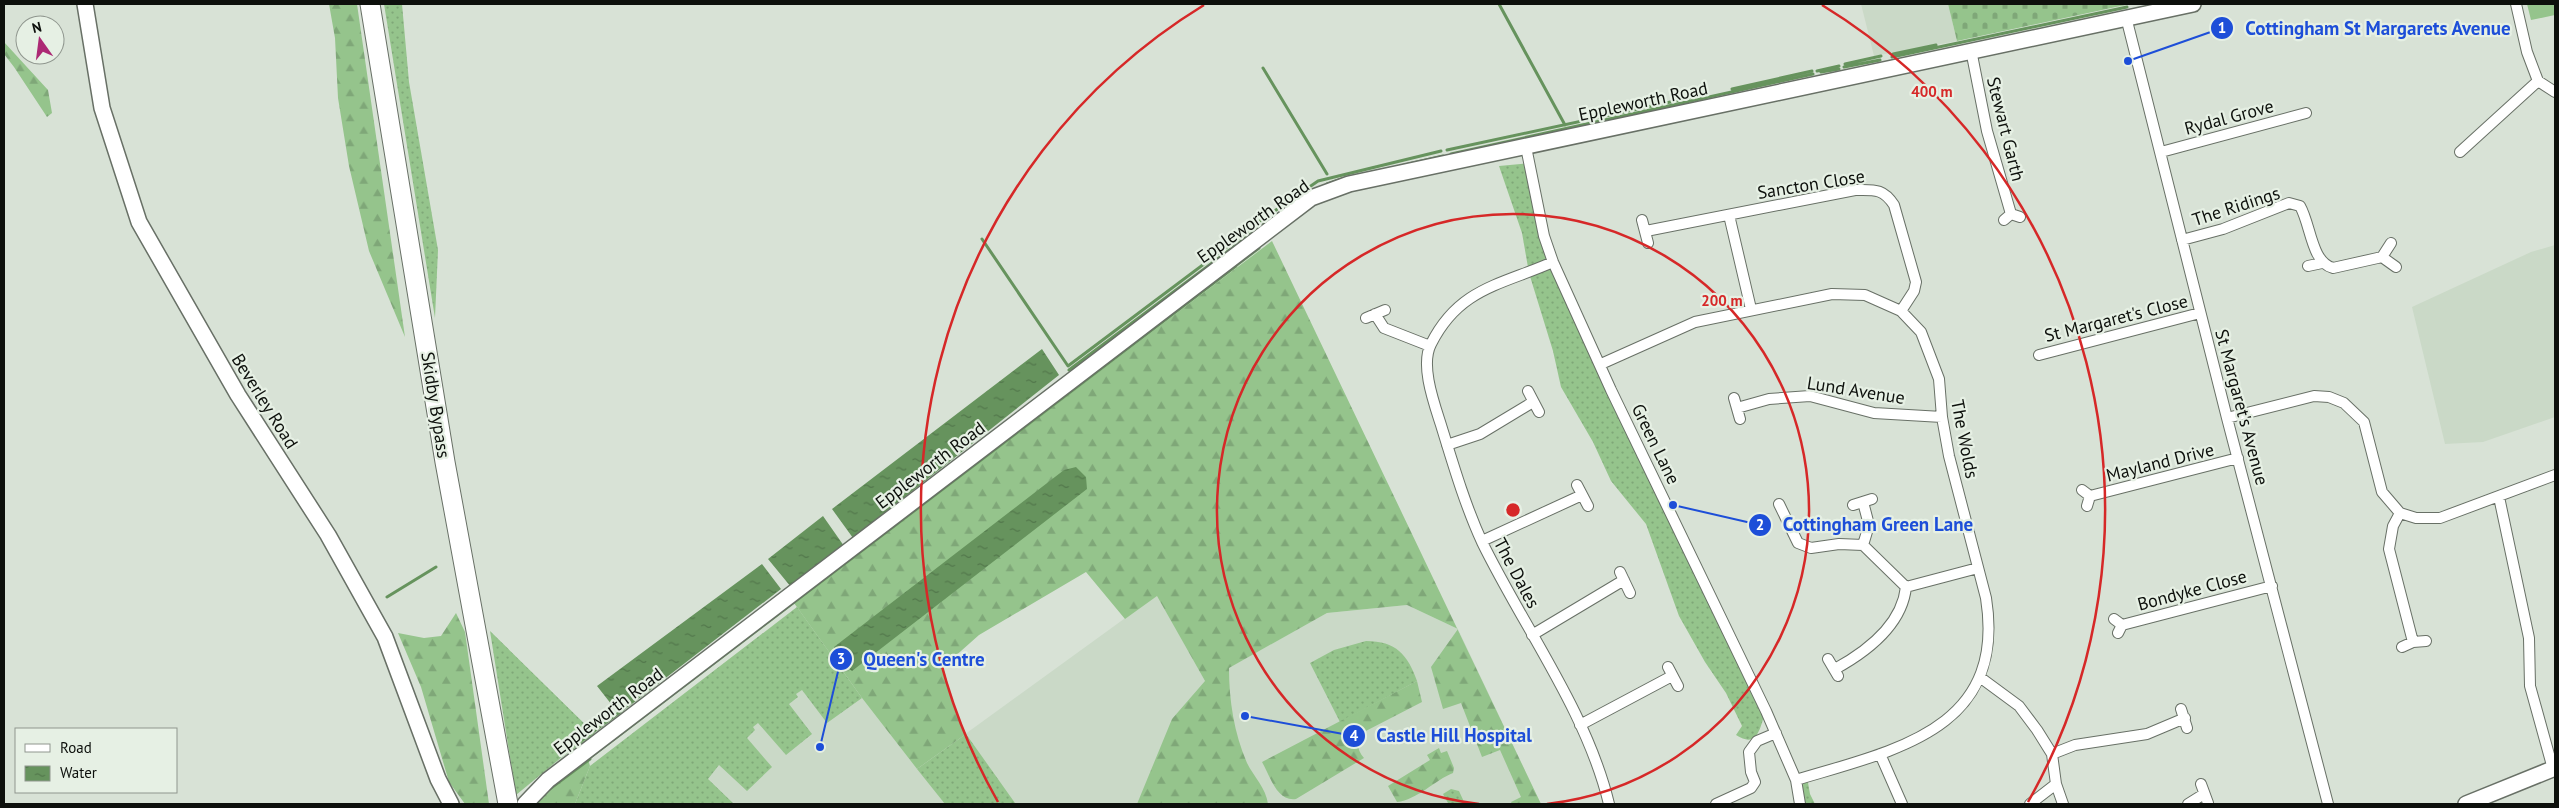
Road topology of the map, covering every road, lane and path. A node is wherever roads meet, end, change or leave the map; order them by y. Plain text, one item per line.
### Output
1 (85, 4) edge
2 (370, 4) edge
3 (2193, 4) edge
4 (2516, 4) edge
5 (2126, 18) junction
6 (1971, 50) junction
7 (2538, 81) junction
8 (2555, 92) edge
9 (2306, 113) dead end
10 (1526, 146) junction
11 (2161, 152) junction
12 (2460, 152) dead end
13 (1728, 215) junction
14 (2012, 217) dead end
15 (1642, 220) dead end
16 (1646, 231) junction
17 (2182, 240) junction
18 (1648, 243) dead end
19 (2392, 243) dead end
20 (2382, 257) junction
21 (1553, 262) junction
22 (2322, 262) junction
23 (2308, 266) dead end
24 (2396, 267) dead end
25 (1750, 309) junction
26 (1901, 310) junction
27 (2200, 313) junction
28 (1375, 314) dead end
29 (1430, 346) junction
30 (2039, 354) dead end
31 (1600, 364) junction
32 (1528, 391) dead end
33 (1533, 402) junction
34 (1539, 412) dead end
35 (1942, 417) junction
36 (2227, 418) junction
37 (1740, 419) dead end
38 (1447, 445) junction
39 (2238, 458) junction
40 (2555, 475) edge
41 (1577, 485) dead end
42 (1582, 495) junction
43 (2499, 497) junction
44 (2086, 498) dead end
45 (1863, 502) dead end
46 (1588, 506) dead end
47 (1779, 511) dead end
48 (2400, 514) junction
49 (1482, 541) junction
50 (1863, 545) junction
51 (1978, 568) junction
52 (2272, 586) junction
53 (1906, 587) junction
54 (1630, 592) dead end
55 (2118, 626) dead end
56 (1532, 635) junction
57 (2426, 641) dead end
58 (2413, 642) junction
59 (2402, 647) dead end
60 (1828, 659) dead end
61 (1981, 678) junction
62 (1678, 686) dead end
63 (2184, 718) dead end
64 (1580, 725) junction
65 (1776, 733) junction
66 (1880, 754) junction
67 (2052, 754) junction
68 (2554, 769) edge
69 (1796, 780) junction
70 (2056, 784) junction
71 (2201, 784) dead end
72 (2206, 799) edge
73 (451, 804) edge
74 (508, 804) edge
75 (525, 804) edge
76 (1609, 804) edge
77 (1716, 804) edge
78 (1800, 804) edge
79 (1902, 804) edge
80 (2030, 804) edge
81 (2063, 804) edge
82 (2188, 804) edge
83 (2328, 804) edge
84 (2466, 804) edge

1 - 73 street, Beverley Road
2 - 74 highway, Skidby Bypass
3 - 5 street, Eppleworth Road
4 - 7 street
5 - 6 street, Eppleworth Road
5 - 11 street, St Margaret's Avenue
6 - 10 street, Eppleworth Road
6 - 14 street, Stewart Garth
7 - 8 street
7 - 12 street
9 - 11 street, Rydal Grove
10 - 21 street, Green Lane
10 - 75 street, Eppleworth Road
11 - 17 street, St Margaret's Avenue
13 - 16 street, Sancton Close
13 - 25 street
13 - 26 street, Sancton Close
15 - 16 street
16 - 18 street
17 - 22 street, The Ridings
17 - 27 street, St Margaret's Avenue
19 - 20 street
20 - 22 street
20 - 24 street
21 - 29 street, The Dales
21 - 31 street, Green Lane
22 - 23 street
25 - 26 street, The Wolds
25 - 31 street, The Wolds
26 - 35 street, The Wolds
27 - 30 street, St Margaret's Close
27 - 36 street, St Margaret's Avenue
28 - 29 street
29 - 38 street, The Dales
31 - 65 street, Green Lane
32 - 33 street
33 - 34 street
33 - 38 street
35 - 37 street, Lund Avenue
35 - 51 street, The Wolds
36 - 39 street, St Margaret's Avenue
36 - 48 street
38 - 49 street, The Dales
39 - 44 street, Mayland Drive
39 - 52 street, St Margaret's Avenue
40 - 43 street
41 - 42 street
42 - 46 street
42 - 49 street
43 - 48 street
43 - 68 street
45 - 50 street
47 - 50 street
48 - 58 street
49 - 56 street, The Dales
50 - 53 street
51 - 53 street
51 - 61 street, The Wolds
52 - 55 street, Bondyke Close
52 - 83 street, St Margaret's Avenue
53 - 60 street
54 - 56 street
56 - 64 street, The Dales
57 - 58 street
58 - 59 street
61 - 66 street, The Wolds
61 - 67 street
62 - 64 street
63 - 67 street
64 - 76 street, The Dales
65 - 69 street, Green Lane
65 - 77 street
66 - 69 street, The Wolds
66 - 79 street
67 - 70 street
68 - 84 street
69 - 78 street, Green Lane
70 - 80 street
70 - 81 street
71 - 72 street
72 - 82 street

